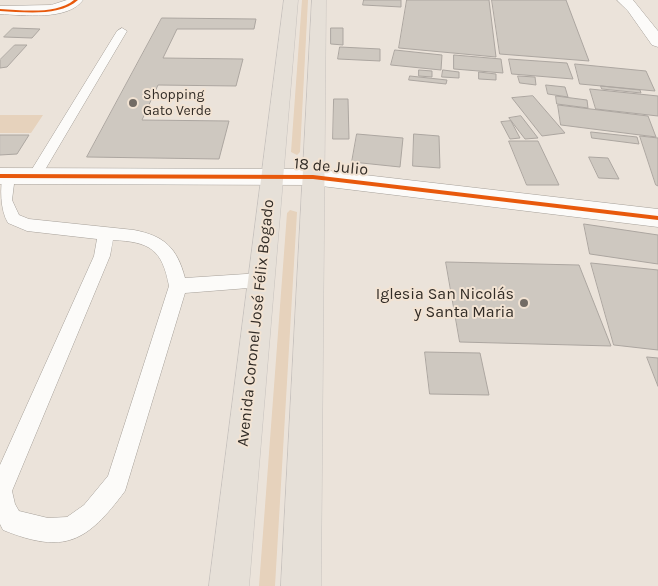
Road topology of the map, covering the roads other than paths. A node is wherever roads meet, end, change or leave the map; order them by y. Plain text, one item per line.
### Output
1 (76, 0) edge
2 (291, 0) edge
3 (319, 0) edge
4 (624, 0) edge
5 (0, 10) edge
6 (122, 31) dead end
7 (658, 42) edge
8 (4, 176) edge
9 (34, 177) junction
10 (271, 177) junction
11 (313, 177) junction
12 (658, 218) edge
13 (106, 234) junction
14 (261, 280) junction
15 (178, 286) junction
16 (229, 586) edge
17 (301, 586) edge

1 - 5 street
2 - 10 main road, Avenida Coronel José Félix Bogado
3 - 11 main road
4 - 7 street
6 - 9 lane
8 - 9 street, 18 de Julio
8 - 13 lane
9 - 10 street, 18 de Julio
10 - 11 street, 18 de Julio
10 - 14 main road, Avenida Coronel José Félix Bogado
11 - 12 street, 18 de Julio
11 - 17 main road
13 - 15 lane
13 - 15 lane
14 - 15 lane
14 - 16 main road, Avenida Coronel José Félix Bogado

